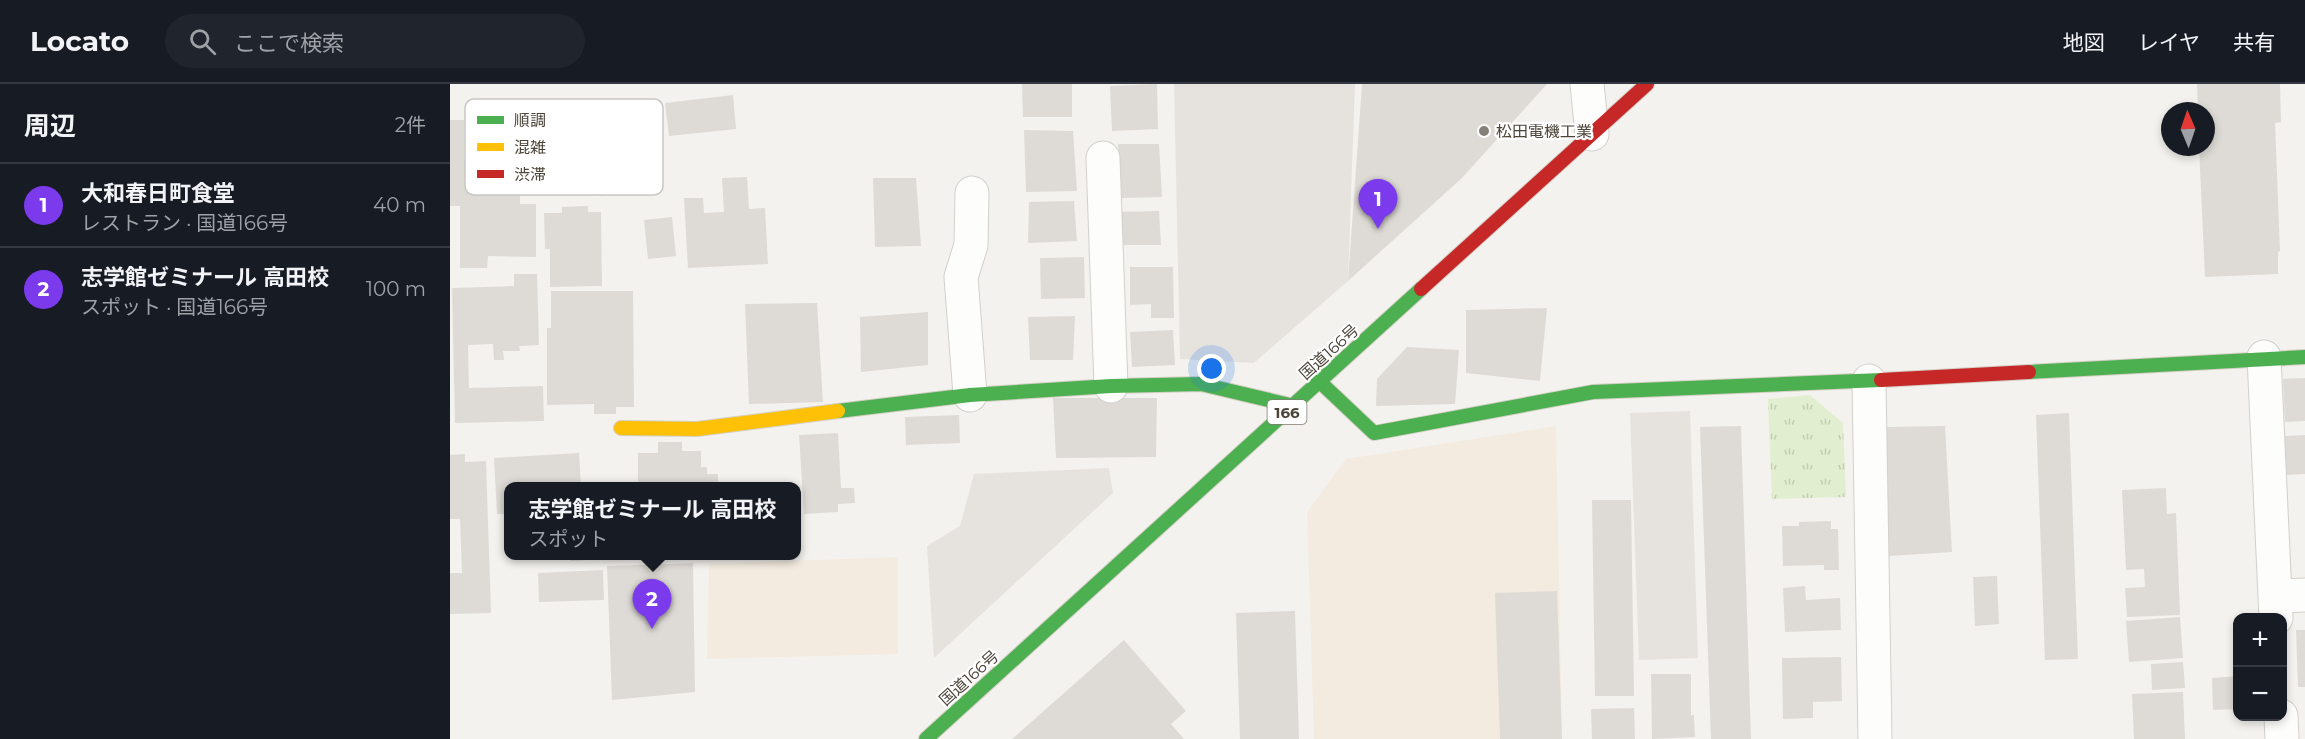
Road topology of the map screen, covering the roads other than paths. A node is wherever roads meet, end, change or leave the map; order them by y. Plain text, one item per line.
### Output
1 (1587, 84) edge
2 (1647, 84) edge
3 (1592, 134) junction
4 (1102, 158) dead end
5 (972, 193) dead end
6 (2265, 357) junction
7 (2305, 357) edge
8 (1869, 381) junction
9 (1320, 382) junction
10 (1111, 386) junction
11 (970, 395) junction
12 (1294, 406) junction
13 (621, 428) dead end
14 (2286, 603) edge
15 (2281, 721) edge
16 (926, 739) edge
17 (1875, 739) edge
18 (2282, 739) edge

1 - 3 street
2 - 3 main road, 国道166号 / 166
3 - 9 main road, 国道166号 / 166
4 - 10 street
5 - 11 street
6 - 7 main road
6 - 8 main road
6 - 14 street
8 - 9 main road
8 - 17 street
9 - 12 main road, 国道166号 / 166
10 - 11 main road
10 - 12 main road
11 - 13 main road
12 - 16 main road, 国道166号 / 166
15 - 18 street

